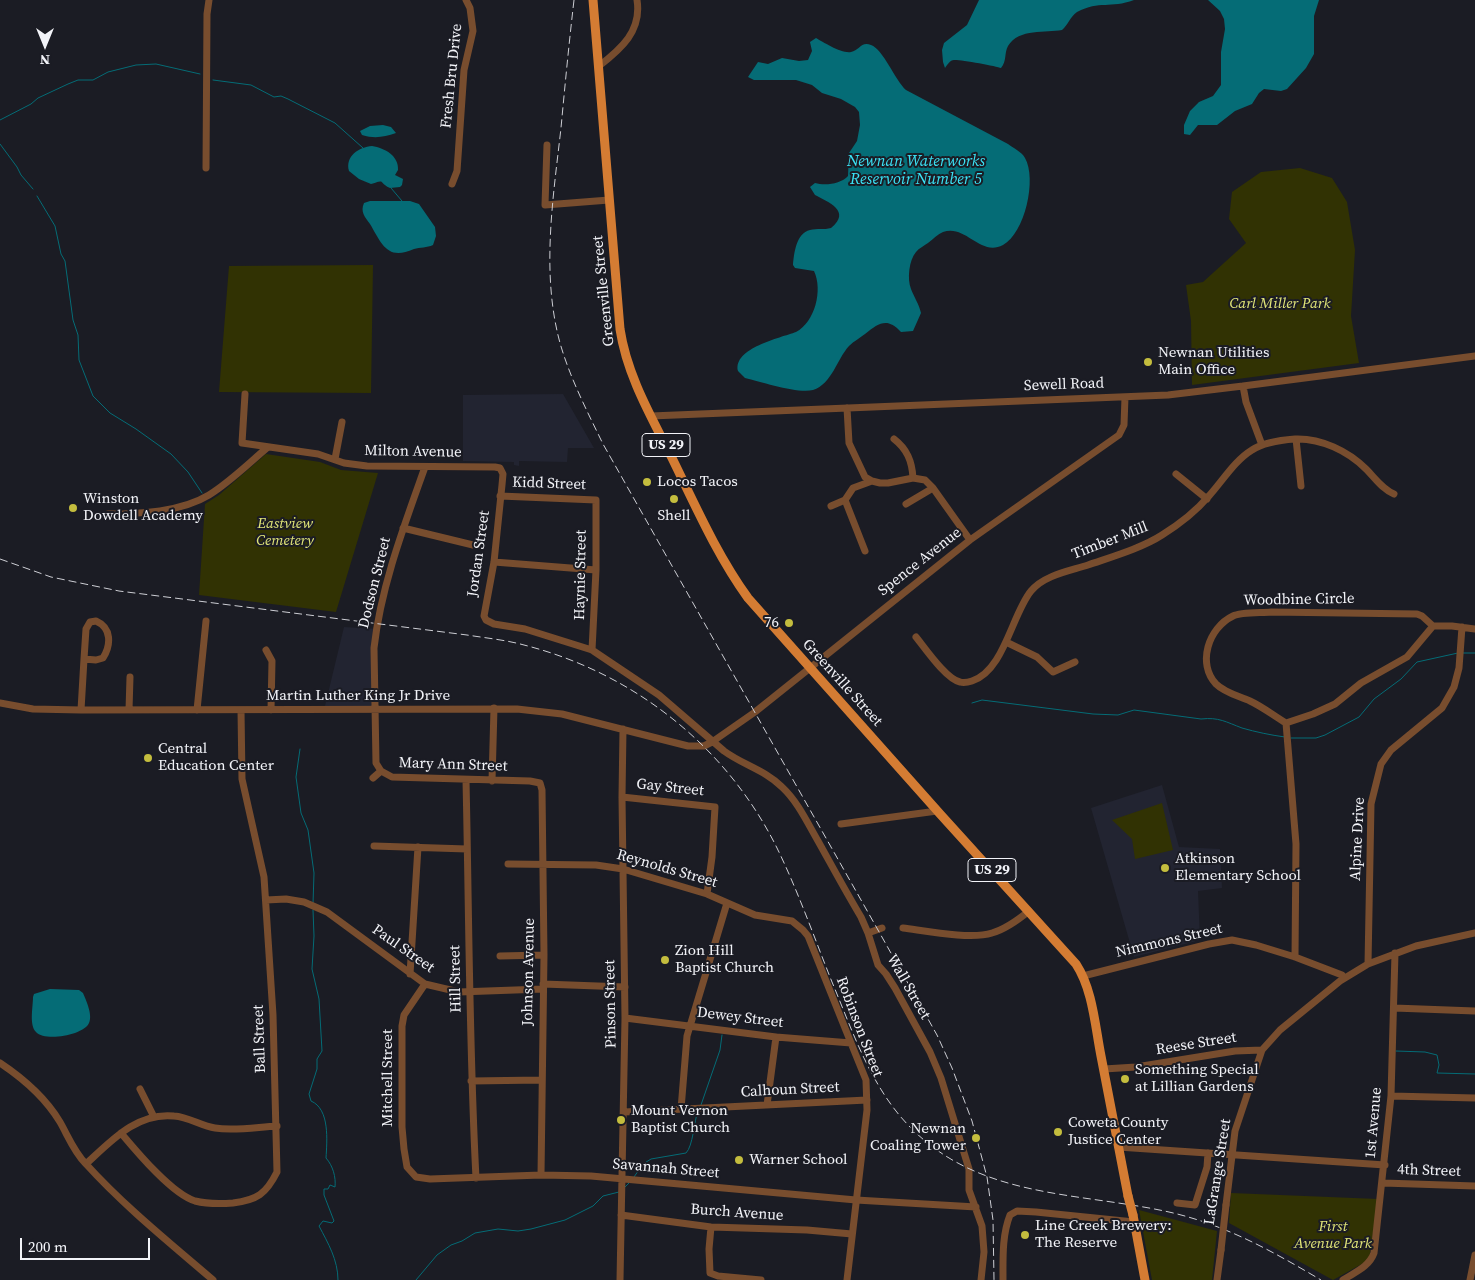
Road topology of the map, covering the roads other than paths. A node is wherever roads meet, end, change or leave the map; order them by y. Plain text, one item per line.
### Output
1 (209, 0) edge
2 (466, 0) edge
3 (593, 0) edge
4 (637, 0) edge
5 (599, 66) junction
6 (547, 145) dead end
7 (206, 168) dead end
8 (452, 184) dead end
9 (609, 200) junction
10 (1475, 356) edge
11 (1243, 386) junction
12 (245, 394) dead end
13 (1125, 396) junction
14 (847, 408) junction
15 (651, 416) junction
16 (342, 422) dead end
17 (894, 438) dead end
18 (1296, 439) junction
19 (1262, 444) junction
20 (268, 447) junction
21 (334, 459) junction
22 (425, 467) junction
23 (1176, 474) dead end
24 (912, 478) junction
25 (872, 481) junction
26 (1301, 486) dead end
27 (933, 488) junction
28 (1394, 494) dead end
29 (500, 496) junction
30 (1207, 499) junction
31 (596, 500) joint
32 (845, 500) junction
33 (906, 504) dead end
34 (831, 506) dead end
35 (108, 514) dead end
36 (403, 528) junction
37 (970, 540) junction
38 (473, 545) dead end
39 (864, 550) dead end
40 (494, 562) junction
41 (596, 570) junction
42 (484, 616) joint
43 (206, 621) dead end
44 (1433, 626) junction
45 (1462, 628) junction
46 (1475, 629) edge
47 (916, 637) dead end
48 (1006, 642) junction
49 (266, 650) dead end
50 (592, 650) junction
51 (84, 659) junction
52 (1075, 662) dead end
53 (810, 667) junction
54 (130, 677) dead end
55 (0, 703) edge
56 (494, 708) junction
57 (375, 709) junction
58 (81, 710) junction
59 (129, 710) junction
60 (197, 710) junction
61 (241, 710) junction
62 (271, 710) junction
63 (1286, 723) junction
64 (624, 729) junction
65 (712, 742) junction
66 (381, 772) junction
67 (373, 778) dead end
68 (466, 780) junction
69 (492, 780) junction
70 (527, 781) joint
71 (622, 797) junction
72 (938, 811) junction
73 (841, 824) dead end
74 (374, 846) dead end
75 (418, 847) junction
76 (467, 849) junction
77 (508, 864) dead end
78 (544, 865) junction
79 (623, 869) junction
80 (707, 894) junction
81 (266, 900) junction
82 (728, 903) junction
83 (1029, 911) junction
84 (882, 928) dead end
85 (903, 928) dead end
86 (868, 933) junction
87 (1475, 933) edge
88 (1395, 953) junction
89 (544, 955) junction
90 (500, 956) dead end
91 (1295, 957) junction
92 (1368, 964) junction
93 (410, 974) junction
94 (1083, 976) junction
95 (1344, 978) junction
96 (425, 984) junction
97 (543, 987) junction
98 (625, 987) junction
99 (471, 991) junction
100 (1394, 1008) junction
101 (1475, 1011) edge
102 (625, 1018) junction
103 (691, 1026) junction
104 (776, 1037) junction
105 (851, 1043) junction
106 (1262, 1050) junction
107 (0, 1064) edge
108 (1104, 1069) junction
109 (541, 1080) junction
110 (471, 1081) junction
111 (140, 1089) dead end
112 (1391, 1096) junction
113 (1475, 1098) edge
114 (867, 1100) junction
115 (767, 1105) junction
116 (681, 1109) junction
117 (624, 1112) junction
118 (154, 1117) junction
119 (277, 1126) junction
120 (121, 1133) junction
121 (1118, 1147) junction
122 (1208, 1153) junction
123 (1232, 1154) junction
124 (86, 1164) junction
125 (1385, 1165) junction
126 (542, 1174) junction
127 (414, 1175) joint
128 (476, 1178) junction
129 (622, 1178) junction
130 (1383, 1183) junction
131 (1475, 1186) edge
132 (856, 1200) junction
133 (1177, 1203) dead end
134 (976, 1207) junction
135 (620, 1215) junction
136 (1133, 1218) junction
137 (711, 1227) junction
138 (852, 1234) junction
139 (1475, 1255) edge
140 (213, 1280) edge
141 (620, 1280) edge
142 (761, 1280) edge
143 (847, 1280) edge
144 (981, 1280) edge
145 (1002, 1280) edge
146 (1146, 1280) edge
147 (1217, 1280) edge
148 (1343, 1280) edge
149 (1470, 1280) edge

1 - 7 street
2 - 8 street, Fresh Bru Drive
3 - 5 main road, US 29
4 - 5 street
5 - 9 main road, Greenville Street / US 29
6 - 9 street
9 - 15 main road, Greenville Street / US 29
10 - 11 street, Sewell Road
11 - 13 street, Sewell Road
11 - 19 street
12 - 20 street, Milton Avenue
13 - 14 street, Sewell Road
13 - 37 street, Spence Avenue
14 - 15 street, Sewell Road
14 - 25 street
15 - 53 main road, Greenville Street / US 29
16 - 21 street
17 - 24 street
18 - 19 street, Timber Mill
18 - 26 street
18 - 28 street, Timber Mill
19 - 30 street, Timber Mill
20 - 21 street, Milton Avenue
20 - 35 street
21 - 22 street, Milton Avenue
22 - 29 street, Milton Avenue
22 - 36 street, Dodson Street
23 - 30 street
24 - 25 street
24 - 27 street
25 - 32 street
27 - 33 street
27 - 37 street
29 - 31 street, Kidd Street
29 - 40 street, Jordan Street
30 - 48 street, Timber Mill
31 - 41 street, Haynie Street
32 - 34 street
32 - 39 street
36 - 38 street
36 - 57 street, Dodson Street
37 - 53 street, Spence Avenue
40 - 41 street
40 - 42 street, Jordan Street
41 - 50 street, Haynie Street
42 - 50 street, Wall Street
43 - 60 street
44 - 45 street
44 - 63 street
44 - 63 street, Woodbine Circle
45 - 46 street
45 - 92 street, Alpine Drive
47 - 48 street, Timber Mill
48 - 52 street
49 - 62 street
50 - 65 street, Wall Street
51 - 51 street
51 - 58 street
53 - 65 street, Spence Avenue
53 - 72 main road, Greenville Street / US 29
54 - 59 street
55 - 58 street, Martin Luther King Jr Drive
56 - 57 street, Martin Luther King Jr Drive
56 - 64 street, Martin Luther King Jr Drive
56 - 69 street
57 - 62 street, Martin Luther King Jr Drive
57 - 66 street, Mary Ann Street
58 - 59 street, Martin Luther King Jr Drive
59 - 60 street, Martin Luther King Jr Drive
60 - 61 street, Martin Luther King Jr Drive
61 - 62 street, Martin Luther King Jr Drive
61 - 81 street, Ball Street
63 - 91 street
64 - 65 street, Martin Luther King Jr Drive
64 - 71 street, Pinson Street
65 - 86 street, Wall Street
66 - 67 street, Mary Ann Street
66 - 68 street, Mary Ann Street
68 - 69 street, Mary Ann Street
68 - 76 street, Hill Street
69 - 70 street, Mary Ann Street
70 - 78 street, Johnson Avenue
71 - 79 street, Pinson Street
71 - 80 street, Gay Street
72 - 73 street
72 - 83 main road, Greenville Street / US 29
74 - 75 street
75 - 76 street
75 - 93 street
76 - 99 street, Hill Street
77 - 78 street, Reynolds Street
78 - 79 street, Reynolds Street
78 - 89 street, Johnson Avenue
79 - 80 street, Reynolds Street
79 - 98 street, Pinson Street
80 - 82 street, Reynolds Street
81 - 93 street, Paul Street
81 - 119 street, Ball Street
82 - 103 street
82 - 105 street, Robinson Street
83 - 85 street
83 - 94 main road, Greenville Street / US 29
84 - 86 street
86 - 134 street, Wall Street
87 - 88 street, LaGrange Street
88 - 92 street, LaGrange Street
88 - 100 street, 1st Avenue
89 - 90 street
89 - 97 street, Johnson Avenue
91 - 94 street, Nimmons Street
91 - 95 street, Nimmons Street
92 - 95 street, LaGrange Street
93 - 96 street, Paul Street
94 - 108 main road, Greenville Street / US 29
95 - 106 street, LaGrange Street
96 - 99 street, Paul Street
96 - 127 street, Mitchell Street
97 - 98 street, Paul Street
97 - 99 street, Paul Street
97 - 109 street, Johnson Avenue
98 - 102 street, Pinson Street
99 - 110 street, Hill Street
100 - 101 street
100 - 112 street, 1st Avenue
102 - 103 street, Dewey Street
102 - 117 street, Pinson Street
103 - 104 street, Dewey Street
103 - 116 street
104 - 105 street, Dewey Street
104 - 115 street
105 - 114 street, Robinson Street
106 - 108 street, Reese Street
106 - 123 street, LaGrange Street
107 - 124 street
108 - 121 main road, Greenville Street / US 29
109 - 110 street
109 - 126 street, Johnson Avenue
110 - 128 street, Hill Street
111 - 118 street
112 - 113 street
112 - 125 street, 1st Avenue
114 - 115 street, Calhoun Street
114 - 132 street, Robinson Street
115 - 116 street, Calhoun Street
116 - 117 street, Calhoun Street
117 - 129 street, Pinson Street
118 - 119 street
118 - 120 street
119 - 120 street, Ball Street
120 - 124 street
121 - 122 street
121 - 136 main road, Greenville Street / US 29, bridge
122 - 123 street
122 - 133 street
123 - 125 street
123 - 147 street, LaGrange Street, bridge
124 - 140 street
125 - 130 street, 1st Avenue
126 - 128 street, Savannah Street
126 - 129 street, Savannah Street
127 - 128 street, Savannah Street
129 - 132 street, Savannah Street
129 - 135 street, Pinson Street
130 - 131 street, 4th Street
130 - 148 street, 1st Avenue
132 - 134 street, Savannah Street
132 - 138 street, Robinson Street
134 - 144 street, Wall Street
135 - 137 street, Burch Avenue
135 - 141 street, Pinson Street
136 - 145 street
136 - 146 main road, Greenville Street / US 29
137 - 138 street, Burch Avenue
137 - 142 street
138 - 143 street, Robinson Street
139 - 149 street

